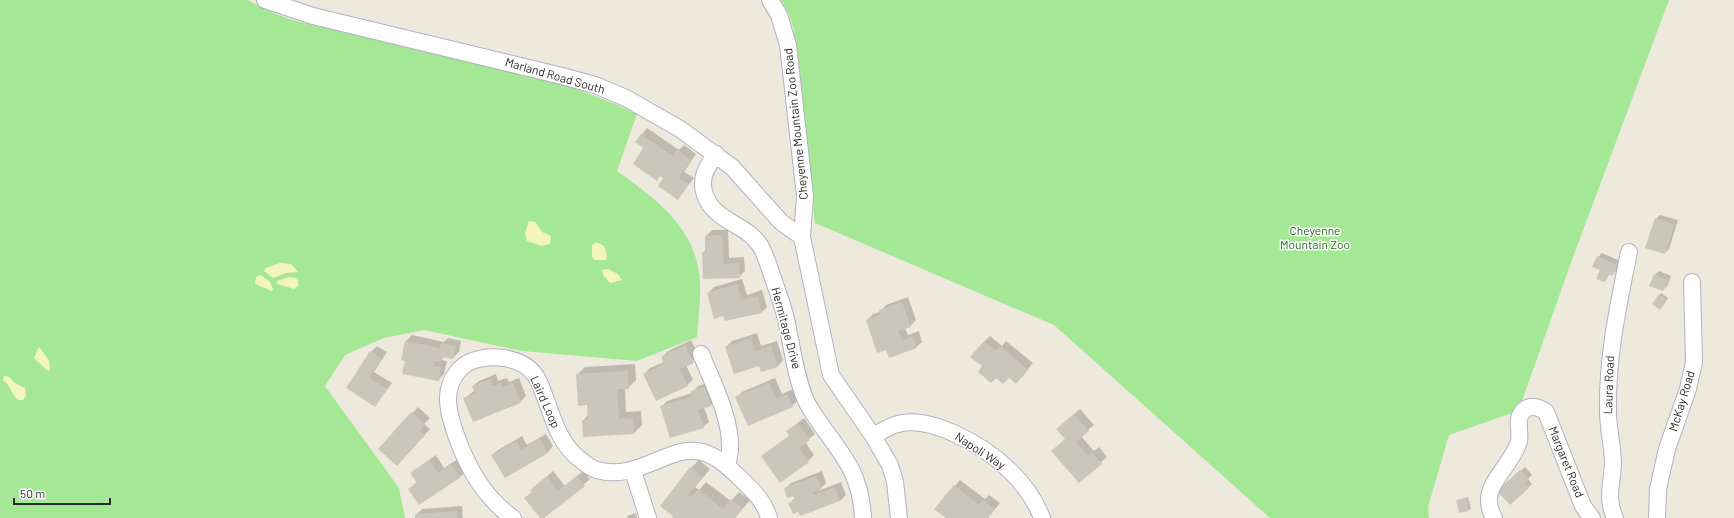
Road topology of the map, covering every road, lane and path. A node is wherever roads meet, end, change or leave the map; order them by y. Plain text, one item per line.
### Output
1 (265, 0) edge
2 (770, 0) edge
3 (716, 154) junction
4 (802, 237) junction
5 (1629, 252) dead end
6 (1692, 282) dead end
7 (701, 354) dead end
8 (873, 436) junction
9 (727, 466) junction
10 (633, 471) junction
11 (497, 513) edge
12 (513, 518) edge
13 (648, 518) edge
14 (769, 518) edge
15 (863, 518) edge
16 (899, 518) edge
17 (1042, 518) edge
18 (1494, 518) edge
19 (1592, 518) edge
20 (1615, 518) edge
21 (1657, 518) edge

1 - 3 street, Marland Road South
2 - 4 street, Cheyenne Mountain Zoo Road
3 - 4 street, Marland Road South
3 - 15 street, Hermitage Drive
4 - 8 street, Cheyenne Mountain Zoo Road
5 - 20 street, Laura Road
6 - 21 street, McKay Road
7 - 9 street
8 - 16 street, Cheyenne Mountain Zoo Road
8 - 17 street, Napoli Way
9 - 10 street
9 - 14 street
10 - 11 street, Laird Loop
10 - 13 street
11 - 12 street
18 - 19 street, Margaret Road

